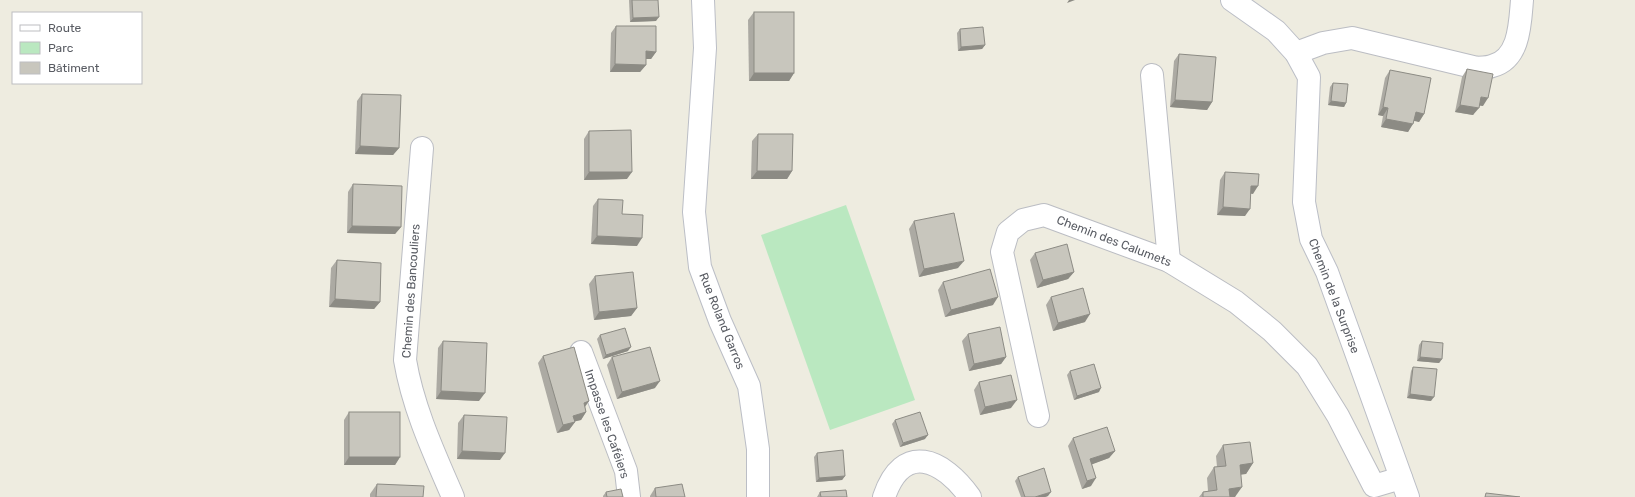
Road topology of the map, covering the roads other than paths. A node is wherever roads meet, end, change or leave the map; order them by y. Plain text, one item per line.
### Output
1 (703, 0) edge
2 (1232, 0) edge
3 (1522, 0) edge
4 (1296, 53) junction
5 (1152, 75) dead end
6 (422, 148) dead end
7 (1169, 260) junction
8 (581, 352) dead end
9 (1038, 416) dead end
10 (1405, 487) edge
11 (1374, 492) edge
12 (453, 497) edge
13 (629, 497) edge
14 (758, 497) edge
15 (884, 497) edge
16 (970, 497) edge

1 - 14 street, Rue Roland Garros
2 - 4 street, Chemin de la Surprise
3 - 4 street
4 - 10 street, Chemin de la Surprise
5 - 7 street
6 - 12 street, Chemin des Bancouliers
7 - 9 street, Chemin des Calumets
7 - 11 street, Chemin des Calumets
8 - 13 street, Impasse les Caféiers
10 - 11 street, Chemin des Calumets
15 - 16 street

